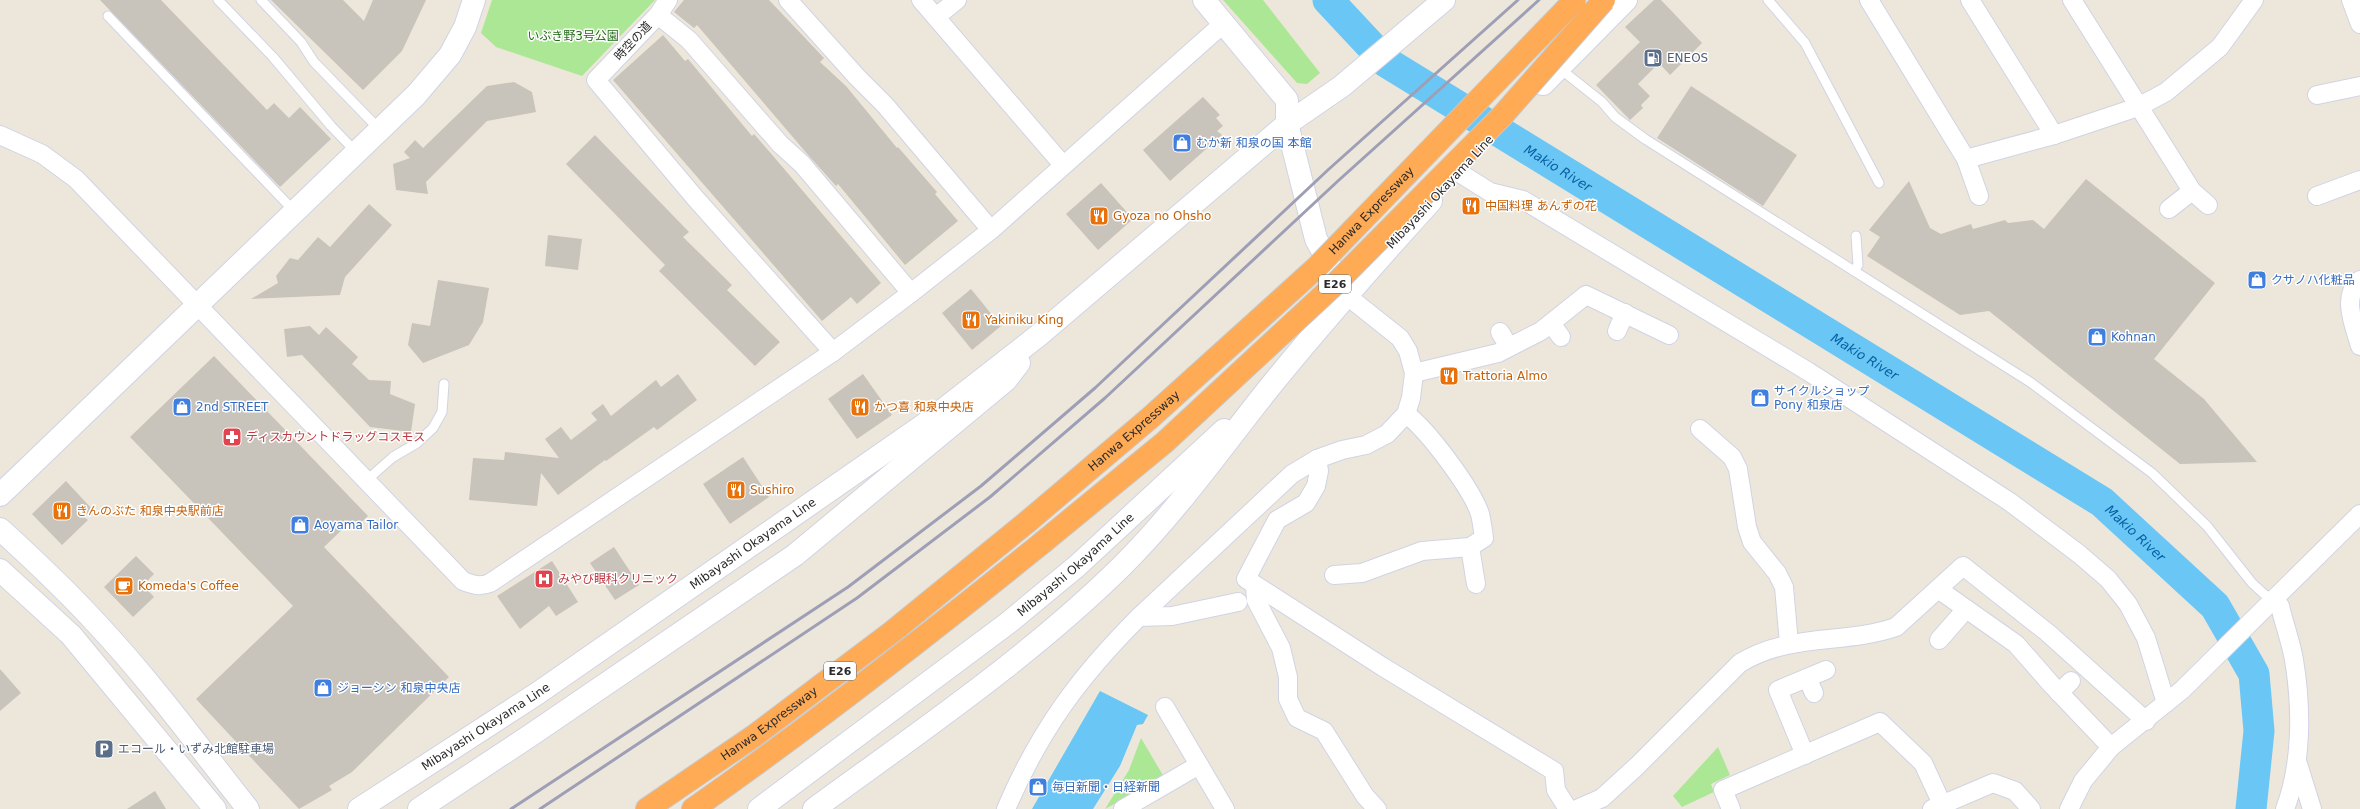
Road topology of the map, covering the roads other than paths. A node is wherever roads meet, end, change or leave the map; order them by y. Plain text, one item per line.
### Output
1 (218, 0) edge
2 (261, 0) edge
3 (474, 0) edge
4 (668, 0) edge
5 (788, 0) edge
6 (921, 0) edge
7 (957, 0) edge
8 (1204, 0) edge
9 (1575, 0) edge
10 (1604, 0) edge
11 (1626, 0) edge
12 (1768, 0) edge
13 (1869, 0) edge
14 (1970, 0) edge
15 (2072, 0) edge
16 (2254, 0) edge
17 (2351, 0) edge
18 (1442, 2) edge
19 (658, 15) junction
20 (108, 16) dead end
21 (936, 17) junction
22 (1224, 23) junction
23 (2360, 24) edge
24 (1559, 75) junction
25 (2360, 86) edge
26 (2317, 95) dead end
27 (2138, 107) junction
28 (1287, 124) junction
29 (379, 129) junction
30 (0, 135) edge
31 (2054, 135) junction
32 (356, 152) junction
33 (1966, 159) junction
34 (1062, 165) junction
35 (1463, 166) junction
36 (2360, 180) edge
37 (1879, 183) dead end
38 (2192, 191) junction
39 (1979, 196) dead end
40 (2317, 196) dead end
41 (2208, 205) dead end
42 (2169, 209) dead end
43 (294, 211) junction
44 (991, 230) junction
45 (1856, 236) dead end
46 (1854, 271) junction
47 (2360, 280) edge
48 (911, 293) junction
49 (1346, 295) junction
50 (198, 304) junction
51 (1624, 313) junction
52 (1551, 323) junction
53 (1617, 331) dead end
54 (1500, 332) dead end
55 (1039, 335) junction
56 (1669, 335) dead end
57 (1561, 337) dead end
58 (2360, 346) edge
59 (1509, 347) junction
60 (833, 352) junction
61 (1414, 373) junction
62 (444, 384) dead end
63 (1265, 393) junction
64 (1406, 414) junction
65 (1700, 429) dead end
66 (1317, 459) junction
67 (367, 480) junction
68 (0, 495) edge
69 (2360, 514) edge
70 (0, 529) edge
71 (1470, 547) junction
72 (0, 570) edge
73 (1334, 575) dead end
74 (1476, 584) dead end
75 (1255, 586) junction
76 (1938, 589) junction
77 (2274, 600) junction
78 (1238, 602) dead end
79 (1966, 609) junction
80 (1139, 616) junction
81 (1939, 640) dead end
82 (1789, 644) junction
83 (1826, 670) dead end
84 (2166, 703) junction
85 (1165, 707) dead end
86 (2146, 721) junction
87 (2111, 747) junction
88 (1805, 755) junction
89 (2297, 763) junction
90 (1199, 765) junction
91 (1936, 807) edge
92 (215, 809) edge
93 (248, 809) edge
94 (359, 809) edge
95 (419, 809) edge
96 (647, 809) edge
97 (693, 809) edge
98 (759, 809) edge
99 (814, 809) edge
100 (1006, 809) edge
101 (1122, 809) edge
102 (1225, 809) edge
103 (1378, 809) edge
104 (1568, 809) edge
105 (1577, 809) edge
106 (1731, 809) edge
107 (2031, 809) edge
108 (2069, 809) edge
109 (2285, 809) edge
110 (2312, 809) edge

1 - 32 lane
2 - 29 lane
3 - 29 main road
4 - 19 street, 時空の道
5 - 44 street
6 - 21 street
7 - 21 street
8 - 22 main road
9 - 96 highway, Hanwa Expressway / E26, bridge
10 - 97 highway, Hanwa Expressway / E26, bridge
11 - 24 main road, Mibayashi Okayama Line
12 - 37 lane
13 - 33 street
14 - 31 street
15 - 27 street
16 - 27 street
17 - 23 street
18 - 28 main road, Mibayashi Okayama Line
19 - 48 street
19 - 60 street, 時空の道
20 - 43 lane
21 - 34 street
22 - 28 main road
22 - 34 street
24 - 35 main road, Mibayashi Okayama Line
24 - 46 lane
25 - 26 street
27 - 31 street
27 - 38 street
28 - 49 main road
28 - 55 main road, Mibayashi Okayama Line
29 - 32 main road
30 - 50 street
31 - 33 street
32 - 43 main road
33 - 39 street
34 - 44 street
35 - 49 main road, Mibayashi Okayama Line
35 - 84 street
36 - 40 street
38 - 41 street
38 - 42 street
43 - 50 main road
44 - 48 street
45 - 46 lane
46 - 77 lane
47 - 58 street
48 - 60 street
49 - 61 street
49 - 63 main road, Mibayashi Okayama Line
50 - 67 street
50 - 68 main road
51 - 52 street
51 - 53 street
51 - 56 street
52 - 57 street
52 - 59 street
54 - 59 street
55 - 94 main road, Mibayashi Okayama Line
55 - 95 main road, Mibayashi Okayama Line
59 - 61 street
60 - 67 street
61 - 64 street
62 - 67 lane
63 - 98 main road, Mibayashi Okayama Line
63 - 99 main road, Mibayashi Okayama Line
64 - 66 street
64 - 71 street
65 - 82 street
66 - 75 street
66 - 80 street
69 - 77 street
70 - 93 main road
71 - 73 street
71 - 74 street
72 - 92 main road
75 - 103 street
75 - 104 street
76 - 79 street
76 - 82 street
76 - 86 street
77 - 84 street
77 - 89 street
78 - 80 street
79 - 81 street
79 - 87 street
80 - 100 street
82 - 105 street
83 - 88 street
84 - 86 street
85 - 90 street
86 - 87 street
87 - 108 street
88 - 91 street
88 - 106 street
89 - 109 street
89 - 110 street
90 - 101 street
90 - 102 street
91 - 107 street

